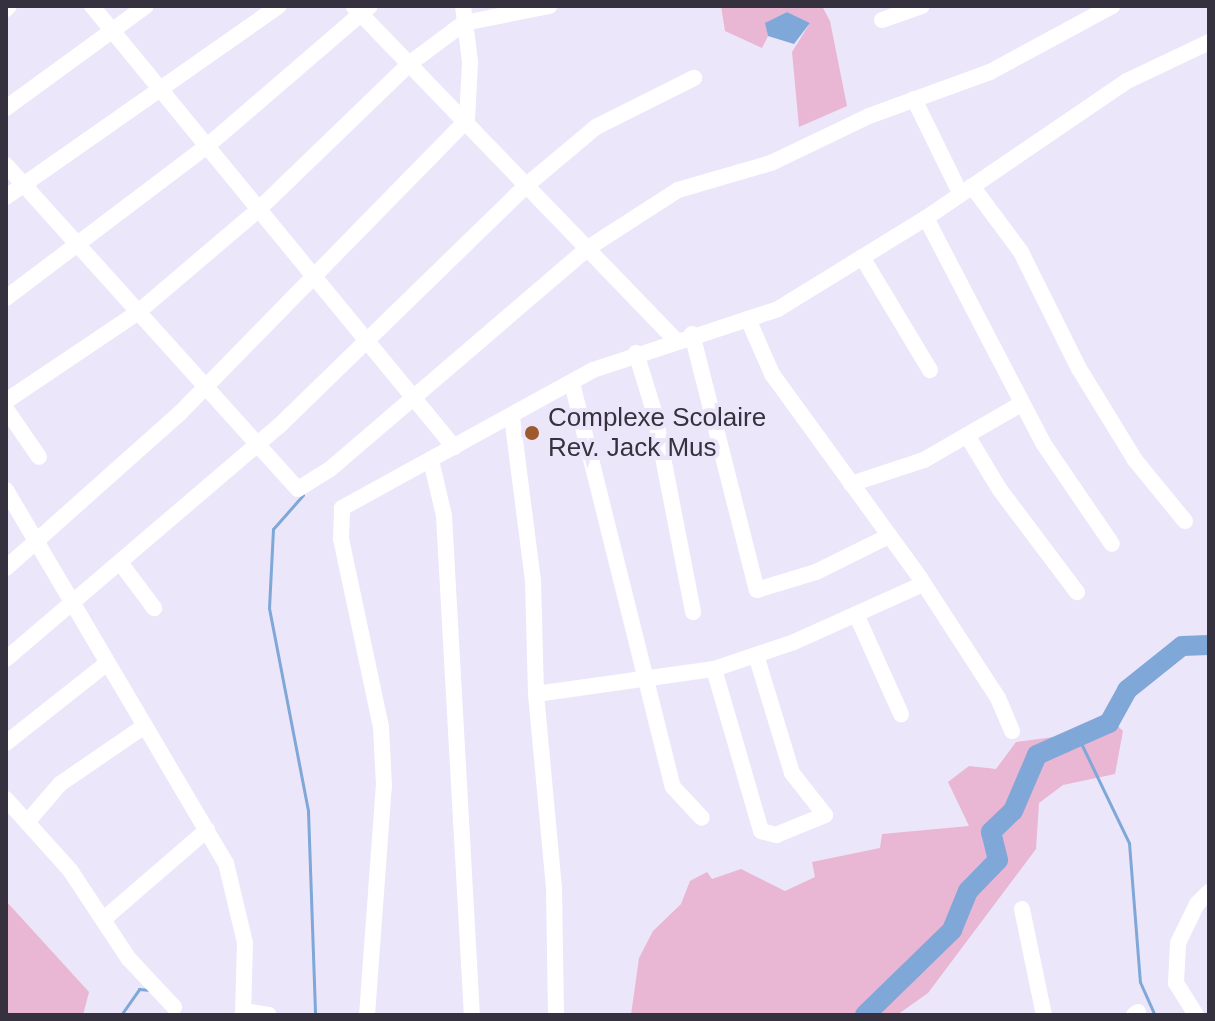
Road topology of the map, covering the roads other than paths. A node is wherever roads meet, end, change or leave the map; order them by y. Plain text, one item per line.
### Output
1 (92, 6) edge
2 (146, 6) edge
3 (279, 6) edge
4 (549, 6) edge
5 (922, 6) edge
6 (1107, 7) edge
7 (361, 8) edge
8 (464, 14) edge
9 (882, 20) dead end
10 (111, 30) junction
11 (1209, 42) edge
12 (409, 64) junction
13 (694, 78) dead end
14 (158, 88) junction
15 (914, 99) junction
16 (6, 108) edge
17 (467, 120) junction
18 (206, 147) junction
19 (6, 165) edge
20 (528, 184) junction
21 (22, 185) junction
22 (966, 190) junction
23 (6, 197) edge
24 (257, 211) junction
25 (926, 218) junction
26 (77, 248) junction
27 (588, 248) junction
28 (862, 257) junction
29 (316, 279) junction
30 (6, 298) edge
31 (137, 313) junction
32 (748, 319) junction
33 (692, 334) junction
34 (675, 339) junction
35 (368, 341) junction
36 (636, 353) junction
37 (930, 370) dead end
38 (572, 383) junction
39 (204, 388) junction
40 (414, 396) junction
41 (6, 401) edge
42 (1021, 404) junction
43 (6, 409) edge
44 (512, 417) junction
45 (968, 437) junction
46 (257, 445) junction
47 (454, 447) junction
48 (39, 457) dead end
49 (431, 460) junction
50 (851, 484) junction
51 (6, 490) edge
52 (1185, 521) dead end
53 (889, 536) junction
54 (36, 539) junction
55 (1112, 544) dead end
56 (122, 565) junction
57 (6, 568) edge
58 (921, 585) junction
59 (1077, 592) dead end
60 (73, 603) junction
61 (154, 608) dead end
62 (693, 612) dead end
63 (856, 614) junction
64 (756, 655) junction
65 (6, 659) edge
66 (106, 664) junction
67 (714, 669) junction
68 (644, 678) junction
69 (536, 694) junction
70 (901, 714) dead end
71 (143, 727) junction
72 (1012, 731) dead end
73 (6, 743) edge
74 (9, 808) edge
75 (702, 818) dead end
76 (29, 820) junction
77 (207, 830) junction
78 (1207, 899) edge
79 (1022, 909) dead end
80 (105, 918) junction
81 (174, 1007) dead end
82 (243, 1013) edge
83 (269, 1015) edge
84 (367, 1015) edge
85 (472, 1015) edge
86 (556, 1015) edge
87 (1044, 1015) edge
88 (1196, 1015) edge

1 - 10 street
2 - 10 street
3 - 14 street
4 - 8 street
5 - 9 street
6 - 15 street
7 - 12 street
7 - 18 street
8 - 12 street
8 - 17 street
10 - 14 street
10 - 16 street
11 - 22 street
12 - 17 street
12 - 24 street
13 - 20 street
14 - 18 street
14 - 21 street
15 - 22 street
15 - 27 street
17 - 20 street
17 - 29 street
18 - 24 street
18 - 26 street
19 - 21 street
20 - 27 street
20 - 35 street
21 - 23 street
21 - 26 street
22 - 25 street
22 - 52 street
24 - 29 street
24 - 31 street
25 - 28 street
25 - 42 street
26 - 30 street
26 - 31 street
27 - 34 street
27 - 40 street
28 - 32 street
28 - 37 street
29 - 35 street
29 - 39 street
31 - 39 street
31 - 41 street
32 - 33 street
32 - 50 street
33 - 34 street
33 - 53 street
34 - 36 street
35 - 40 street
35 - 46 street
36 - 38 street
36 - 62 street
38 - 44 street
38 - 68 street
39 - 46 street
39 - 54 street
40 - 46 street
40 - 47 street
42 - 45 street
42 - 55 street
43 - 48 street
44 - 47 street
44 - 69 street
45 - 50 street
45 - 59 street
46 - 56 street
47 - 49 street
49 - 84 street
49 - 85 street
50 - 53 street
51 - 54 street
53 - 58 street
54 - 57 street
54 - 60 street
56 - 60 street
56 - 61 street
58 - 63 street
58 - 72 street
60 - 65 street
60 - 66 street
63 - 64 street
63 - 70 street
64 - 67 street
64 - 67 street
66 - 71 street
66 - 73 street
67 - 68 street
68 - 69 street
68 - 75 street
69 - 86 street
71 - 76 street
71 - 77 street
74 - 76 street
76 - 80 street
77 - 80 street
77 - 82 street
78 - 88 street
79 - 87 street
80 - 81 street
82 - 83 street

